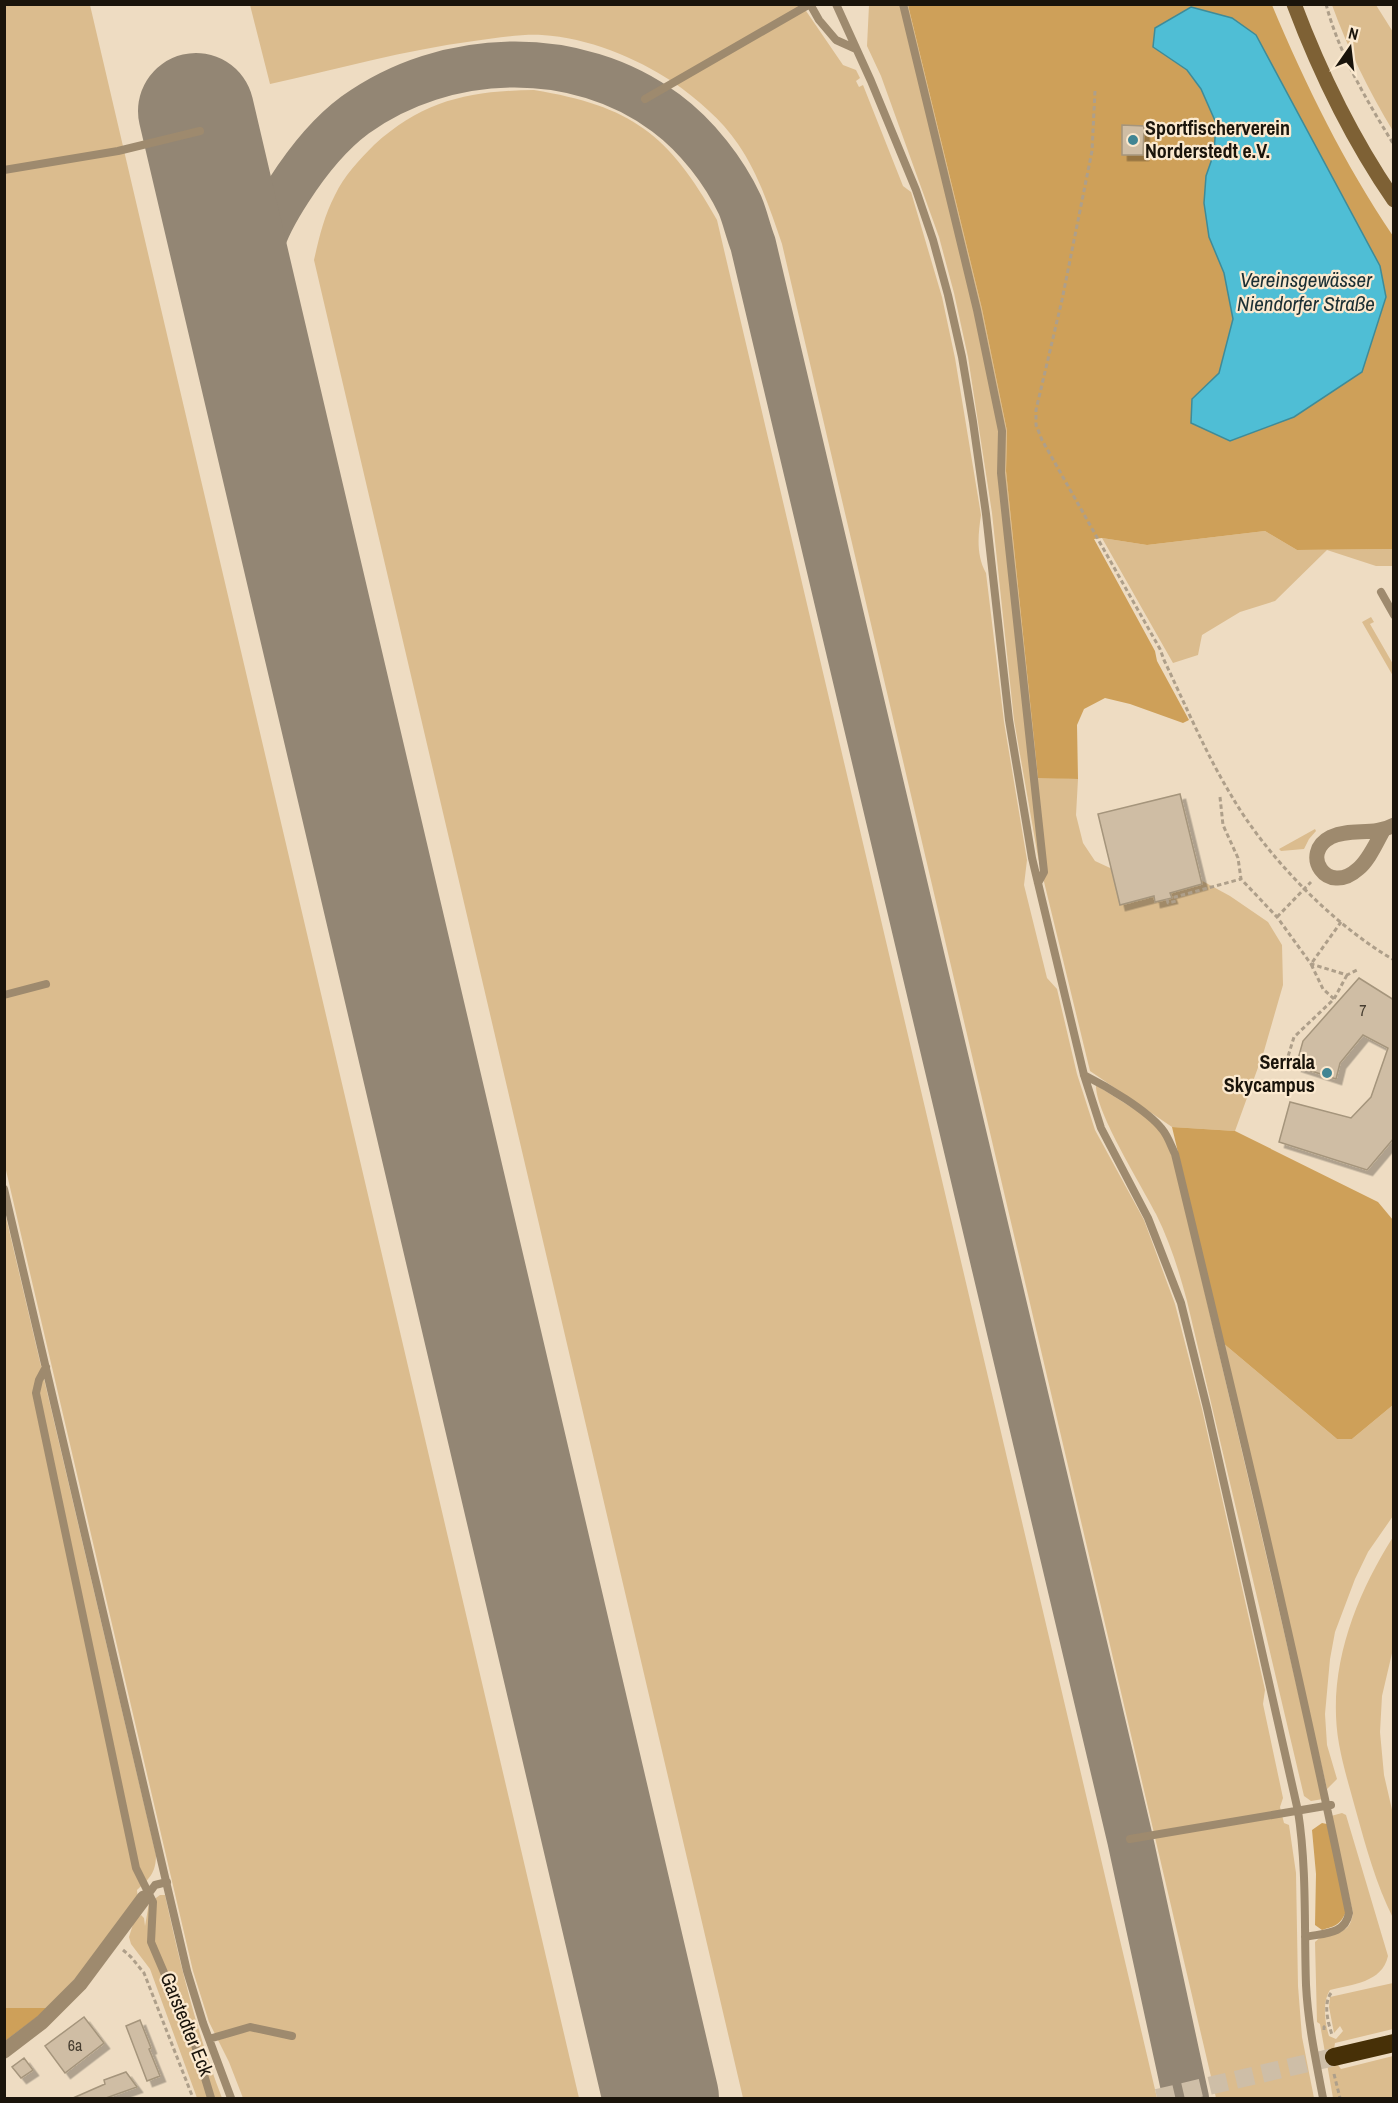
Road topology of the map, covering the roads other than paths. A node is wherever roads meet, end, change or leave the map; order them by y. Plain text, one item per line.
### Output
1 (810, 4) edge
2 (836, 4) edge
3 (903, 4) edge
4 (1294, 4) edge
5 (856, 49) junction
6 (645, 99) dead end
7 (200, 130) dead end
8 (4, 170) edge
9 (1394, 200) edge
10 (1381, 592) dead end
11 (1394, 615) edge
12 (1038, 884) junction
13 (46, 984) dead end
14 (4, 995) edge
15 (1084, 1075) junction
16 (4, 1189) edge
17 (46, 1367) junction
18 (1329, 1805) junction
19 (1298, 1812) junction
20 (1130, 1839) dead end
21 (167, 1882) junction
22 (147, 1895) junction
23 (1305, 1937) junction
24 (292, 2036) dead end
25 (209, 2039) junction
26 (1394, 2043) edge
27 (4, 2050) edge
28 (1334, 2057) tunnel mouth
29 (211, 2098) edge
30 (231, 2098) edge
31 (1323, 2098) edge

1 - 5 lane
1 - 6 lane
2 - 5 lane
3 - 12 lane
4 - 9 main road
5 - 12 lane
7 - 8 lane
10 - 11 lane
12 - 15 lane
13 - 14 lane
15 - 18 lane
15 - 19 lane
16 - 17 lane
17 - 21 lane
17 - 22 lane
18 - 19 lane
18 - 23 lane
19 - 20 lane
19 - 23 lane
21 - 22 lane
21 - 25 lane
22 - 27 street
22 - 29 lane
23 - 31 lane
24 - 25 lane
25 - 30 lane
26 - 28 highway

